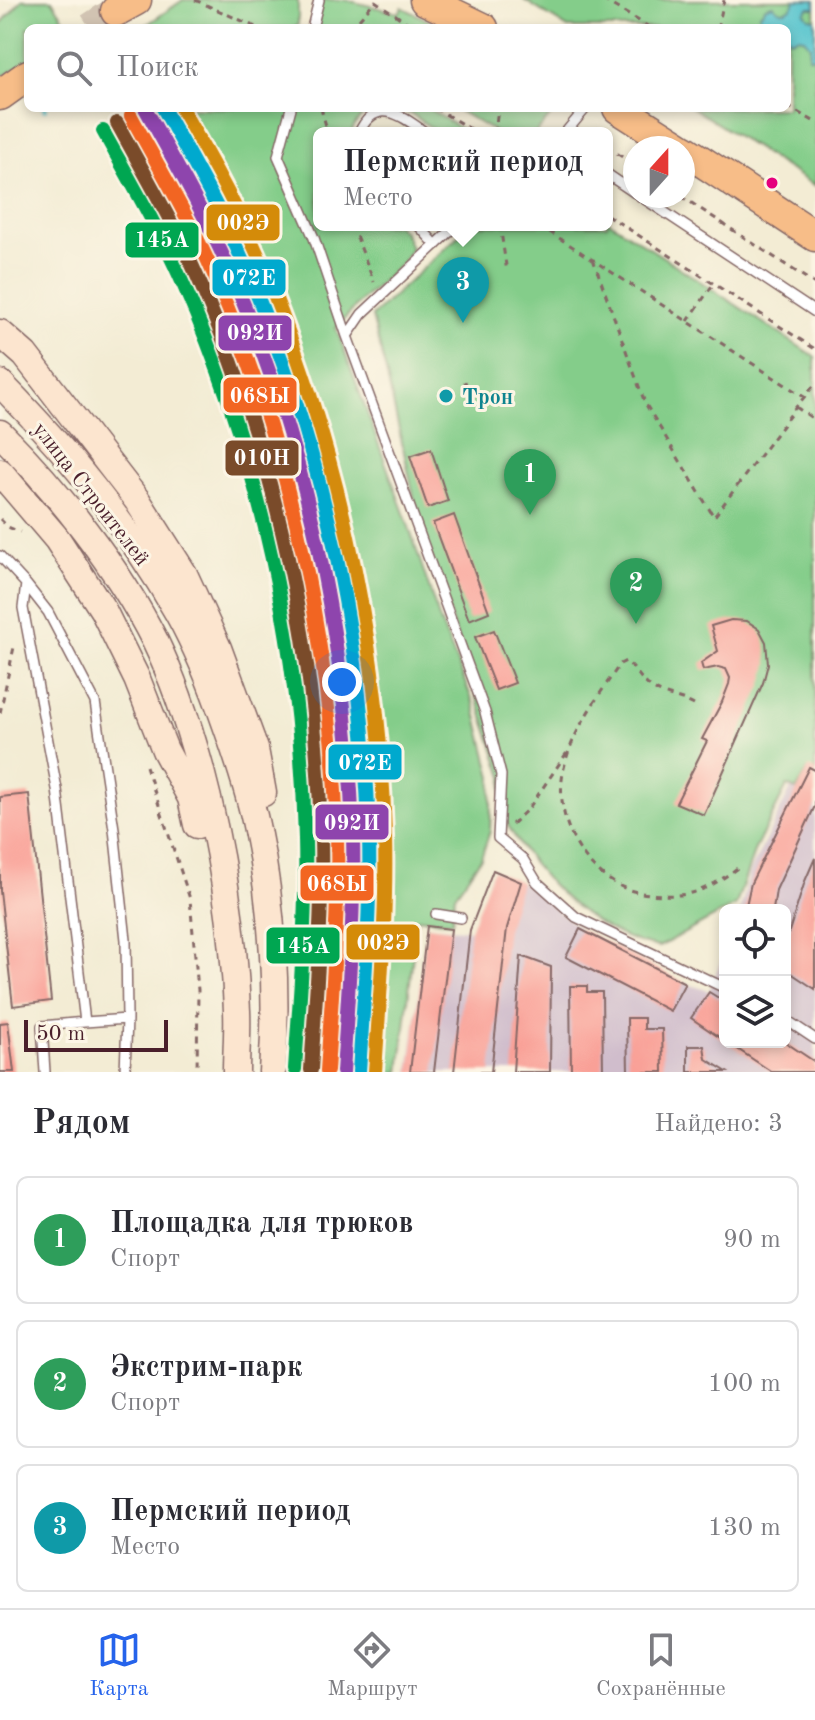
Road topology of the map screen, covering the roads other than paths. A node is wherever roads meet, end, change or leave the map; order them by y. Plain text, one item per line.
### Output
1 (319, 0) edge
2 (425, 0) edge
3 (452, 0) edge
4 (313, 24) edge
5 (476, 24) edge
6 (478, 24) edge
7 (24, 78) edge
8 (0, 95) edge
9 (290, 112) edge
10 (383, 112) edge
11 (392, 112) edge
12 (624, 112) edge
13 (361, 127) edge
14 (418, 127) edge
15 (662, 136) edge
16 (695, 158) edge
17 (659, 208) edge
18 (423, 231) edge
19 (451, 231) edge
20 (815, 236) edge
21 (436, 245) junction
22 (815, 312) edge
23 (0, 333) edge
24 (347, 336) junction
25 (0, 383) edge
26 (5, 438) edge
27 (0, 472) edge
28 (0, 556) edge
29 (26, 584) junction
30 (436, 914) dead end
31 (461, 918) dead end
32 (719, 985) edge
33 (274, 1004) junction
34 (127, 1019) junction
35 (85, 1022) junction
36 (791, 1023) edge
37 (815, 1039) edge
38 (45, 1072) edge
39 (125, 1072) edge
40 (219, 1072) edge
41 (236, 1072) edge
42 (272, 1072) edge

1 - 4 lane
2 - 5 main road
3 - 6 main road
7 - 8 main road
9 - 24 lane
10 - 13 lane
11 - 14 lane
12 - 15 main road
16 - 20 main road
17 - 22 lane
18 - 21 lane
19 - 21 lane
21 - 24 lane
23 - 33 main road
24 - 32 lane
25 - 33 main road, улица Строителей
26 - 41 main road, улица Строителей
27 - 40 main road
28 - 29 lane
29 - 34 lane
29 - 35 lane
30 - 31 lane
33 - 42 main road, улица Строителей
34 - 35 lane
34 - 39 lane
35 - 38 lane
36 - 37 lane

